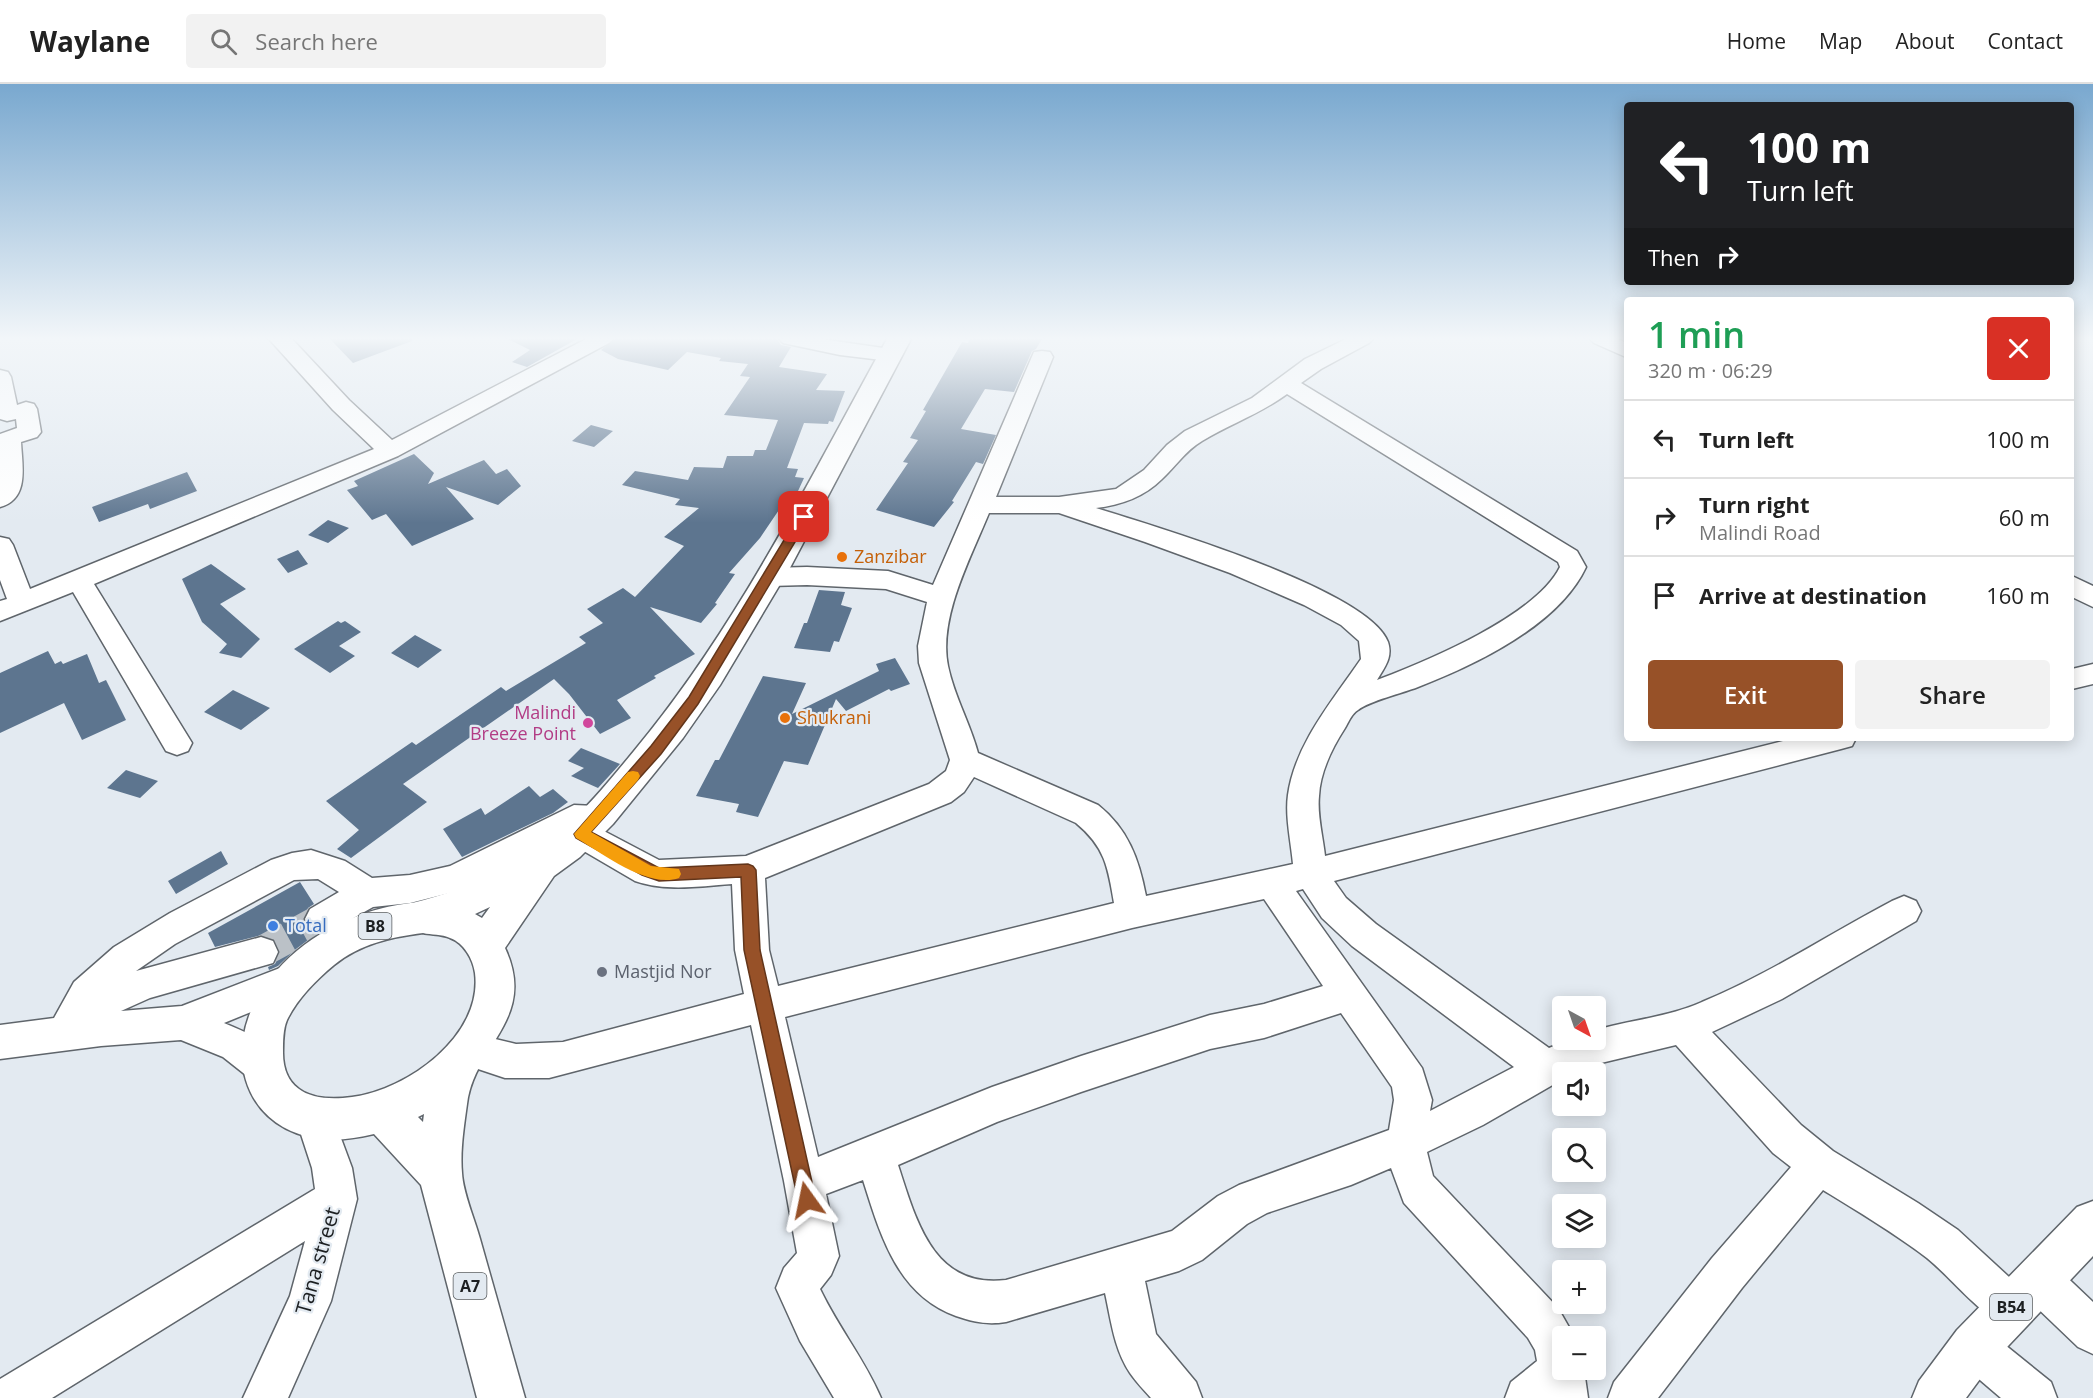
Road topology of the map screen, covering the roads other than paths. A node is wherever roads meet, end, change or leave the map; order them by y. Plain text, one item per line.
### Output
1 (4, 400) edge
2 (337, 400) edge
3 (486, 400) edge
4 (866, 400) edge
5 (1024, 400) edge
6 (1264, 400) edge
7 (1313, 400) edge
8 (390, 451) junction
9 (0, 499) edge
10 (980, 505) junction
11 (1059, 506) junction
12 (0, 545) edge
13 (769, 577) junction
14 (79, 580) junction
15 (2074, 586) edge
16 (943, 597) junction
17 (2093, 598) edge
18 (11, 607) edge
19 (2093, 674) edge
20 (2074, 679) edge
21 (1347, 702) junction
22 (1829, 741) edge
23 (177, 743) dead end
24 (965, 760) junction
25 (588, 826) junction
26 (544, 863) junction
27 (748, 870) junction
28 (1310, 873) junction
29 (1272, 883) junction
30 (367, 893) junction
31 (1904, 911) dead end
32 (1132, 913) junction
33 (423, 917) junction
34 (322, 919) tunnel mouth
35 (485, 945) junction
36 (261, 952) tunnel mouth
37 (293, 979) junction
38 (1351, 994) junction
39 (766, 1005) junction
40 (182, 1023) junction
41 (1683, 1027) junction
42 (56, 1028) junction
43 (0, 1042) edge
44 (462, 1060) junction
45 (261, 1064) junction
46 (1546, 1068) junction
47 (382, 1113) junction
48 (315, 1119) junction
49 (1407, 1142) junction
50 (875, 1155) junction
51 (1819, 1165) junction
52 (440, 1174) junction
53 (804, 1181) junction
54 (337, 1199) junction
55 (2093, 1223) edge
56 (1121, 1268) junction
57 (2025, 1293) junction
58 (2093, 1332) edge
59 (1974, 1347) junction
60 (1564, 1384) edge
61 (11, 1398) edge
62 (265, 1398) edge
63 (501, 1398) edge
64 (860, 1398) edge
65 (1180, 1398) edge
66 (1527, 1398) edge
67 (1630, 1398) edge
68 (1936, 1398) edge
69 (2034, 1398) edge

1 - 9 street
2 - 8 street
3 - 8 street
4 - 13 highway
5 - 10 street
6 - 11 street
7 - 21 street
8 - 14 street
10 - 11 street
10 - 16 street
11 - 21 street
12 - 18 street
13 - 16 street
13 - 25 highway
14 - 18 street
14 - 23 street
15 - 17 street
16 - 24 street
19 - 20 street
21 - 28 street
22 - 28 street
24 - 27 street
24 - 32 street
25 - 26 highway
25 - 27 street
25 - 30 street
26 - 33 highway
26 - 35 highway
27 - 39 street
28 - 29 street
28 - 46 street
29 - 32 street
29 - 38 street
30 - 34 street
30 - 42 street
31 - 41 street
32 - 39 street
33 - 35 highway, B8
33 - 37 highway, B8
35 - 44 highway, B8
36 - 42 street
37 - 40 street
37 - 45 highway, B8
38 - 49 street
38 - 50 street
39 - 44 street
39 - 53 street
40 - 42 street
40 - 45 street
41 - 46 street
41 - 51 street
42 - 43 street
44 - 47 highway, B8
44 - 52 highway, A7
45 - 48 highway, B8
46 - 49 street
47 - 48 highway, B8
47 - 52 highway, A7
48 - 54 street, Tana street
49 - 56 street
49 - 60 street
50 - 53 street
50 - 56 street
51 - 57 street
51 - 67 street
52 - 63 highway, A7
53 - 64 street
54 - 61 street
54 - 62 street, Tana street
55 - 57 highway, B54
56 - 65 street
57 - 58 street
57 - 59 highway, B54
59 - 68 highway, B54
59 - 69 street
60 - 66 street

